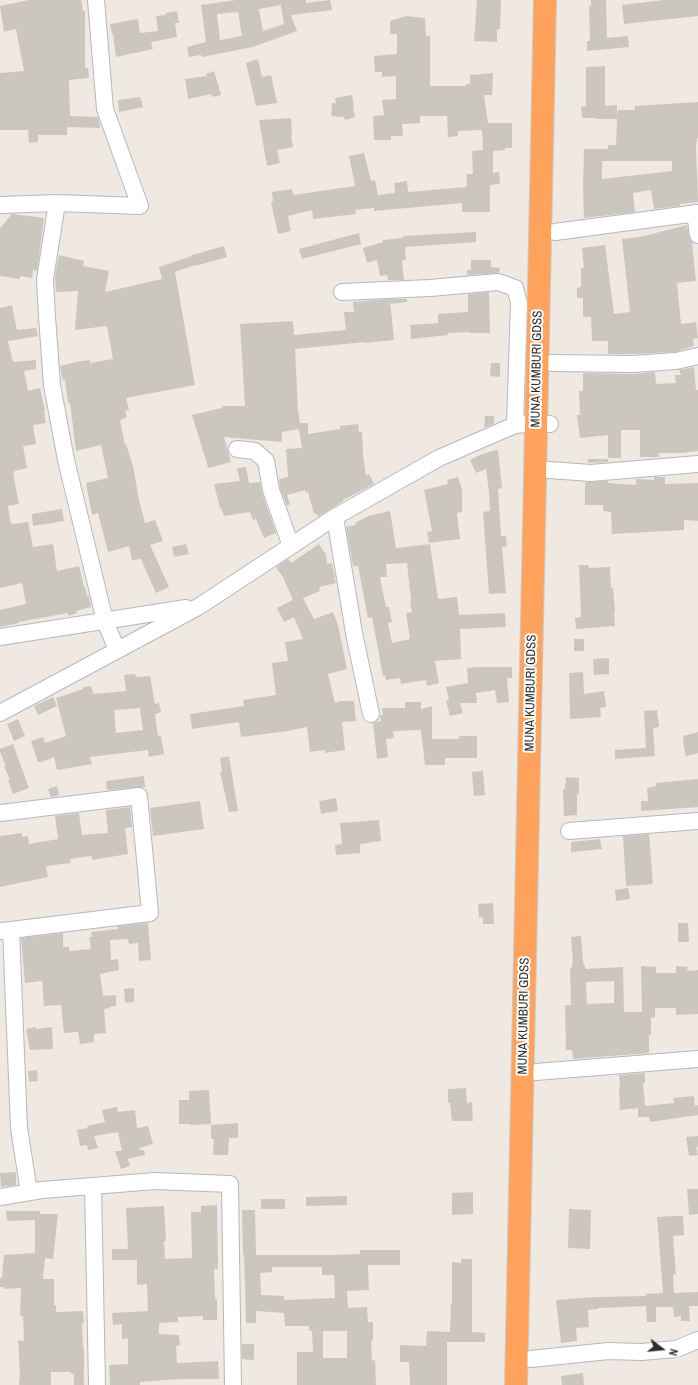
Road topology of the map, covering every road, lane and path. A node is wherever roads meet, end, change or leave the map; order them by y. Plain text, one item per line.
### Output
1 (96, 0) edge
2 (545, 0) edge
3 (559, 0) edge
4 (56, 203) junction
5 (0, 205) edge
6 (696, 213) edge
7 (555, 232) junction
8 (698, 235) edge
9 (342, 292) dead end
10 (698, 356) edge
11 (552, 363) junction
12 (543, 424) junction
13 (515, 425) junction
14 (237, 449) dead end
15 (698, 464) edge
16 (549, 470) junction
17 (335, 517) junction
18 (291, 546) junction
19 (198, 607) junction
20 (105, 621) junction
21 (0, 637) edge
22 (117, 650) junction
23 (0, 713) edge
24 (371, 714) dead end
25 (0, 813) edge
26 (698, 821) edge
27 (569, 831) dead end
28 (6, 930) edge
29 (698, 1059) edge
30 (536, 1072) junction
31 (93, 1186) junction
32 (29, 1192) junction
33 (0, 1197) edge
34 (698, 1340) edge
35 (531, 1359) junction
36 (97, 1385) edge
37 (232, 1385) edge
38 (516, 1385) edge
39 (531, 1385) edge

1 - 4 street
2 - 12 highway, MUNA KUMBURI GDSS
3 - 7 highway, MUNA KUMBURI GDSS
4 - 5 street
4 - 20 street
6 - 7 street
6 - 8 street
7 - 11 highway, MUNA KUMBURI GDSS
9 - 13 street
10 - 11 street
11 - 12 highway, MUNA KUMBURI GDSS
12 - 13 street
12 - 16 highway, MUNA KUMBURI GDSS
12 - 38 highway, MUNA KUMBURI GDSS
13 - 17 street
14 - 18 street
15 - 16 street
16 - 30 highway, MUNA KUMBURI GDSS
17 - 18 street
17 - 24 street
18 - 19 street
19 - 20 street
19 - 22 street
20 - 21 street
20 - 22 street
22 - 23 street
25 - 28 street
26 - 27 street
28 - 32 street
29 - 30 street
30 - 35 highway, MUNA KUMBURI GDSS
31 - 32 street
31 - 36 street
31 - 37 street
32 - 33 street
34 - 35 street
35 - 39 highway, MUNA KUMBURI GDSS

